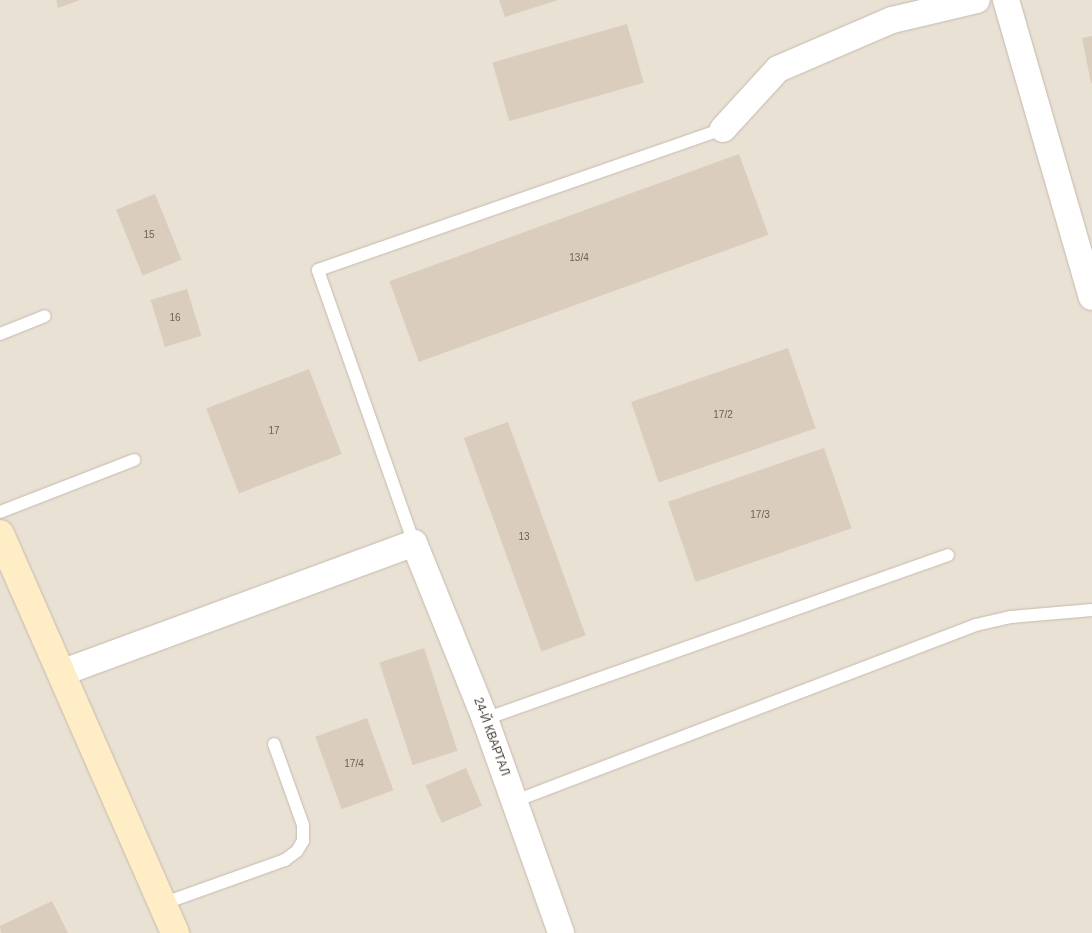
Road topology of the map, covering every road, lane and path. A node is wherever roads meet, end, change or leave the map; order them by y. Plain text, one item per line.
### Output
1 (977, 0) edge
2 (1006, 0) edge
3 (723, 129) joint
4 (1092, 297) edge
5 (45, 316) dead end
6 (0, 334) edge
7 (134, 460) dead end
8 (0, 512) edge
9 (0, 534) edge
10 (414, 543) junction
11 (948, 555) dead end
12 (1092, 610) edge
13 (61, 673) junction
14 (485, 719) junction
15 (274, 744) dead end
16 (515, 802) junction
17 (162, 904) junction
18 (175, 933) edge
19 (561, 933) edge

1 - 3 street
2 - 4 street
3 - 10 lane
5 - 6 lane
7 - 8 lane
9 - 13 street
10 - 13 street
10 - 14 street, 24-Й КВАРТАЛ
11 - 14 lane
12 - 16 lane
13 - 17 street
14 - 16 street, 24-Й КВАРТАЛ
15 - 17 lane
16 - 19 street, 24-Й КВАРТАЛ
17 - 18 street

